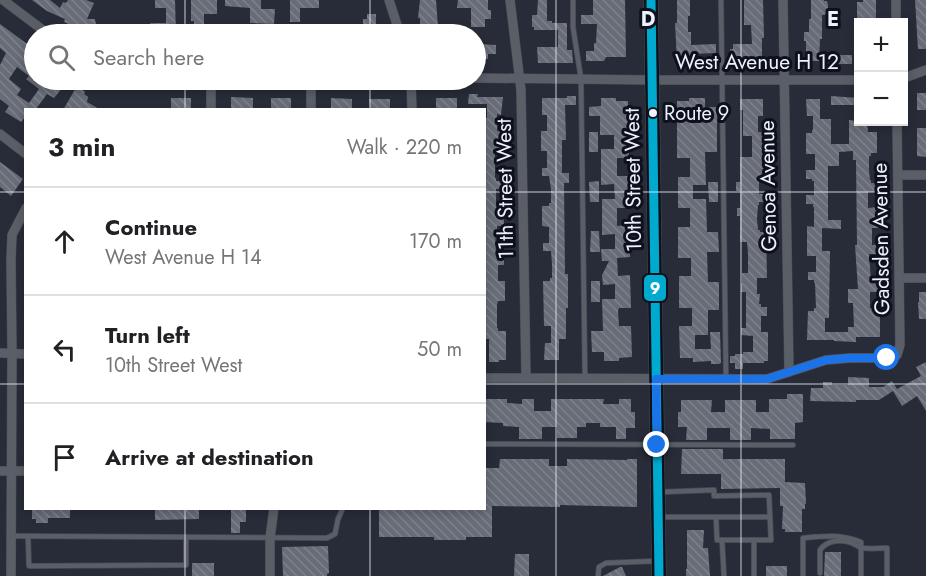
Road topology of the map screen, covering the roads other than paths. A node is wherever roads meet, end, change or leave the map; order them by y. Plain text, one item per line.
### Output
1 (3, 0) edge
2 (389, 0) edge
3 (510, 0) edge
4 (573, 0) edge
5 (651, 0) edge
6 (721, 0) edge
7 (783, 0) edge
8 (896, 0) edge
9 (896, 18) edge
10 (35, 24) edge
11 (397, 24) edge
12 (926, 70) edge
13 (908, 76) edge
14 (486, 78) edge
15 (520, 78) junction
16 (581, 79) junction
17 (652, 80) junction
18 (722, 80) junction
19 (784, 80) junction
20 (854, 80) edge
21 (211, 90) edge
22 (311, 90) edge
23 (411, 90) edge
24 (211, 108) edge
25 (311, 108) edge
26 (412, 108) edge
27 (897, 126) edge
28 (0, 134) edge
29 (24, 152) edge
30 (898, 175) junction
31 (926, 175) edge
32 (24, 212) edge
33 (899, 278) junction
34 (926, 278) edge
35 (0, 353) edge
36 (12, 353) junction
37 (24, 354) edge
38 (789, 372) junction
39 (486, 378) edge
40 (526, 378) junction
41 (585, 378) junction
42 (656, 379) junction
43 (726, 379) junction
44 (486, 444) edge
45 (657, 445) junction
46 (793, 445) dead end
47 (0, 471) edge
48 (12, 471) junction
49 (24, 471) edge
50 (658, 492) junction
51 (274, 510) edge
52 (342, 510) edge
53 (658, 517) junction
54 (716, 517) junction
55 (770, 517) junction
56 (12, 536) junction
57 (28, 536) junction
58 (186, 537) junction
59 (270, 538) junction
60 (722, 540) junction
61 (754, 540) junction
62 (861, 548) junction
63 (659, 561) junction
64 (820, 573) dead end
65 (11, 576) edge
66 (270, 576) edge
67 (598, 576) edge
68 (659, 576) edge
69 (724, 576) edge
70 (754, 576) edge
71 (803, 576) edge
72 (861, 576) edge
73 (887, 576) edge

1 - 10 street
2 - 11 street
3 - 15 street, 11th Street West
4 - 16 lane
5 - 17 main road, 10th Street West
6 - 18 lane
7 - 19 street, Genoa Avenue
8 - 9 street
12 - 13 street
14 - 15 street, West Avenue H 12
15 - 16 street, West Avenue H 12
15 - 40 street, 11th Street West
16 - 17 street, West Avenue H 12
16 - 41 lane
17 - 18 street, West Avenue H 12
17 - 42 main road, 10th Street West
18 - 19 street, West Avenue H 12
18 - 43 lane
19 - 20 street, West Avenue H 12
19 - 38 street, Genoa Avenue
21 - 24 street
22 - 25 street
23 - 26 street
27 - 30 street, Gadsden Avenue
28 - 29 street
30 - 31 street
30 - 33 street, Gadsden Avenue
32 - 36 street
33 - 34 street
33 - 38 street, Gadsden Avenue
35 - 36 street
36 - 37 street
36 - 48 street
38 - 43 street
39 - 40 street
40 - 41 street
41 - 42 street
42 - 43 street
42 - 45 main road, 10th Street West
44 - 45 lane
45 - 46 lane
45 - 50 main road, 10th Street West
47 - 48 street
48 - 49 street
48 - 56 street
50 - 53 main road, 10th Street West
50 - 55 lane
51 - 59 street
52 - 59 lane
53 - 54 lane
53 - 63 main road, 10th Street West
54 - 55 lane
54 - 60 lane
55 - 61 lane
56 - 57 lane
56 - 65 street
57 - 58 lane
57 - 58 lane
58 - 59 lane
59 - 66 street
60 - 61 lane
60 - 69 lane
61 - 70 lane
62 - 64 lane
62 - 71 lane
62 - 72 lane
62 - 73 lane
63 - 67 lane
63 - 68 main road, 10th Street West

